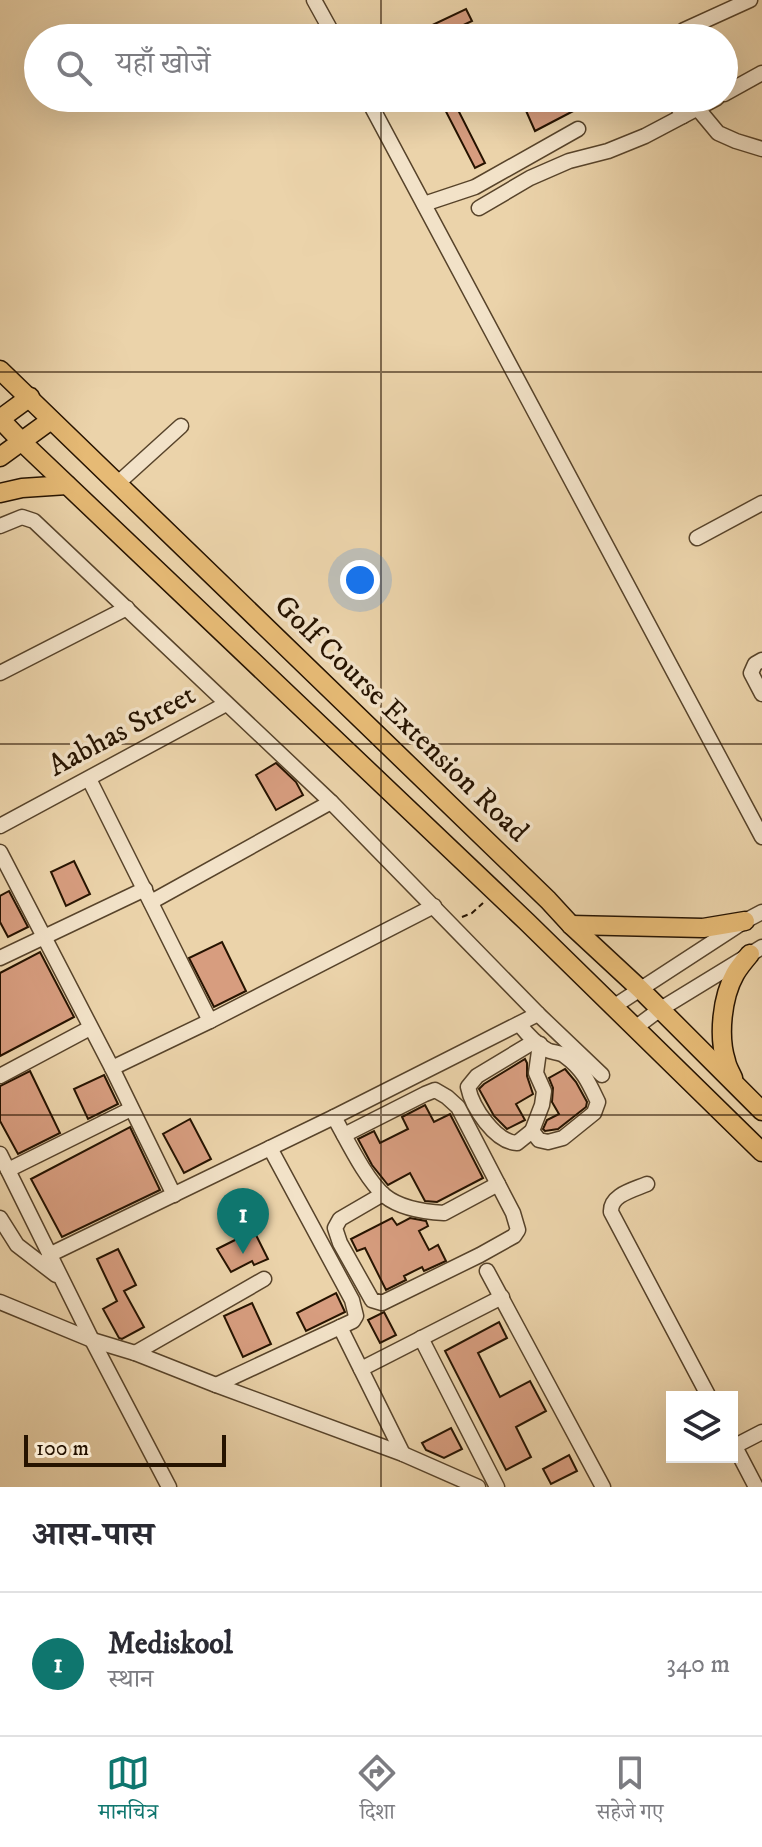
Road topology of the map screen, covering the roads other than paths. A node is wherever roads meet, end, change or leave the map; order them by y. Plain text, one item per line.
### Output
1 (314, 0) edge
2 (750, 0) edge
3 (327, 24) edge
4 (697, 24) edge
5 (762, 73) edge
6 (738, 86) edge
7 (375, 112) edge
8 (681, 112) edge
9 (692, 112) edge
10 (700, 112) edge
11 (683, 116) junction
12 (578, 129) dead end
13 (762, 149) edge
14 (424, 204) junction
15 (479, 208) dead end
16 (0, 370) edge
17 (30, 397) junction
18 (0, 419) edge
19 (51, 420) junction
20 (181, 426) dead end
21 (21, 441) junction
22 (0, 457) edge
23 (117, 484) junction
24 (67, 485) junction
25 (0, 493) edge
26 (762, 503) edge
27 (0, 526) edge
28 (697, 538) dead end
29 (127, 608) junction
30 (762, 660) edge
31 (0, 673) edge
32 (762, 694) edge
33 (226, 704) junction
34 (89, 779) junction
35 (331, 802) junction
36 (0, 826) edge
37 (762, 837) edge
38 (0, 852) edge
39 (148, 895) junction
40 (434, 906) junction
41 (754, 917) edge
42 (571, 925) junction
43 (44, 936) junction
44 (756, 950) edge
45 (0, 958) edge
46 (640, 989) junction
47 (613, 1007) junction
48 (659, 1010) junction
49 (538, 1014) junction
50 (210, 1021) junction
51 (519, 1024) junction
52 (90, 1028) junction
53 (635, 1028) junction
54 (538, 1043) junction
55 (112, 1068) junction
56 (602, 1075) dead end
57 (0, 1076) edge
58 (736, 1086) junction
59 (131, 1109) junction
60 (762, 1111) edge
61 (334, 1117) junction
62 (532, 1131) junction
63 (344, 1135) junction
64 (270, 1148) junction
65 (762, 1152) edge
66 (0, 1154) edge
67 (8, 1170) junction
68 (498, 1184) junction
69 (647, 1184) dead end
70 (383, 1194) junction
71 (174, 1195) junction
72 (0, 1218) edge
73 (49, 1255) junction
74 (487, 1271) dead end
75 (264, 1279) dead end
76 (62, 1280) junction
77 (502, 1297) junction
78 (0, 1302) edge
79 (340, 1327) junction
80 (421, 1338) junction
81 (92, 1340) junction
82 (135, 1353) junction
83 (361, 1369) junction
84 (216, 1385) junction
85 (706, 1391) edge
86 (762, 1432) edge
87 (738, 1442) edge
88 (738, 1453) edge
89 (403, 1454) junction
90 (169, 1487) edge
91 (478, 1487) edge
92 (497, 1487) edge
93 (603, 1487) edge
94 (756, 1487) edge

1 - 3 street
2 - 4 street
5 - 6 street
7 - 14 street
8 - 11 street
9 - 11 street
10 - 13 street
11 - 15 street
12 - 14 street
14 - 37 street
16 - 17 main road, Golf Course Extension Road
17 - 18 main road
17 - 19 main road, Golf Course Extension Road
18 - 21 main road, Golf Course Extension Road
19 - 21 main road
19 - 23 main road, Golf Course Extension Road
20 - 23 street
21 - 22 main road
21 - 24 main road, Golf Course Extension Road
23 - 42 main road, Golf Course Extension Road
24 - 25 main road
24 - 47 main road, Golf Course Extension Road
26 - 28 street
27 - 29 street
29 - 31 street
29 - 33 street
30 - 32 street
33 - 34 street, Aabhas Street
33 - 35 street
34 - 36 street, Aabhas Street
34 - 39 street
35 - 39 street
35 - 40 street
38 - 43 street
39 - 43 street
39 - 50 street
40 - 49 street
40 - 50 street
41 - 42 main road
41 - 46 street
42 - 46 main road, Golf Course Extension Road
43 - 45 street
43 - 52 street
44 - 48 street
44 - 58 main road
46 - 47 street
46 - 48 main road, Golf Course Extension Road
47 - 53 main road, Golf Course Extension Road
48 - 53 street
48 - 58 main road, Golf Course Extension Road
49 - 51 street
49 - 56 street
50 - 55 street
51 - 54 street
51 - 61 street
52 - 55 street
52 - 57 street
53 - 65 main road, Golf Course Extension Road
54 - 62 street
54 - 62 street
54 - 62 street
55 - 59 street
58 - 60 main road, Golf Course Extension Road
59 - 67 street
59 - 71 street
61 - 63 street
61 - 64 street
63 - 68 street
63 - 70 street
64 - 71 street
64 - 79 street
66 - 67 street
67 - 73 street
68 - 70 street
68 - 70 street
69 - 85 street
71 - 73 street
72 - 76 street
73 - 76 street
74 - 77 street
75 - 82 street
76 - 81 street
77 - 80 street
77 - 93 street
78 - 81 street
79 - 83 street
79 - 84 street
80 - 83 street
80 - 92 street
81 - 82 street
81 - 90 street
82 - 84 street
83 - 89 street
84 - 89 street
86 - 87 street
88 - 94 street
89 - 91 street

